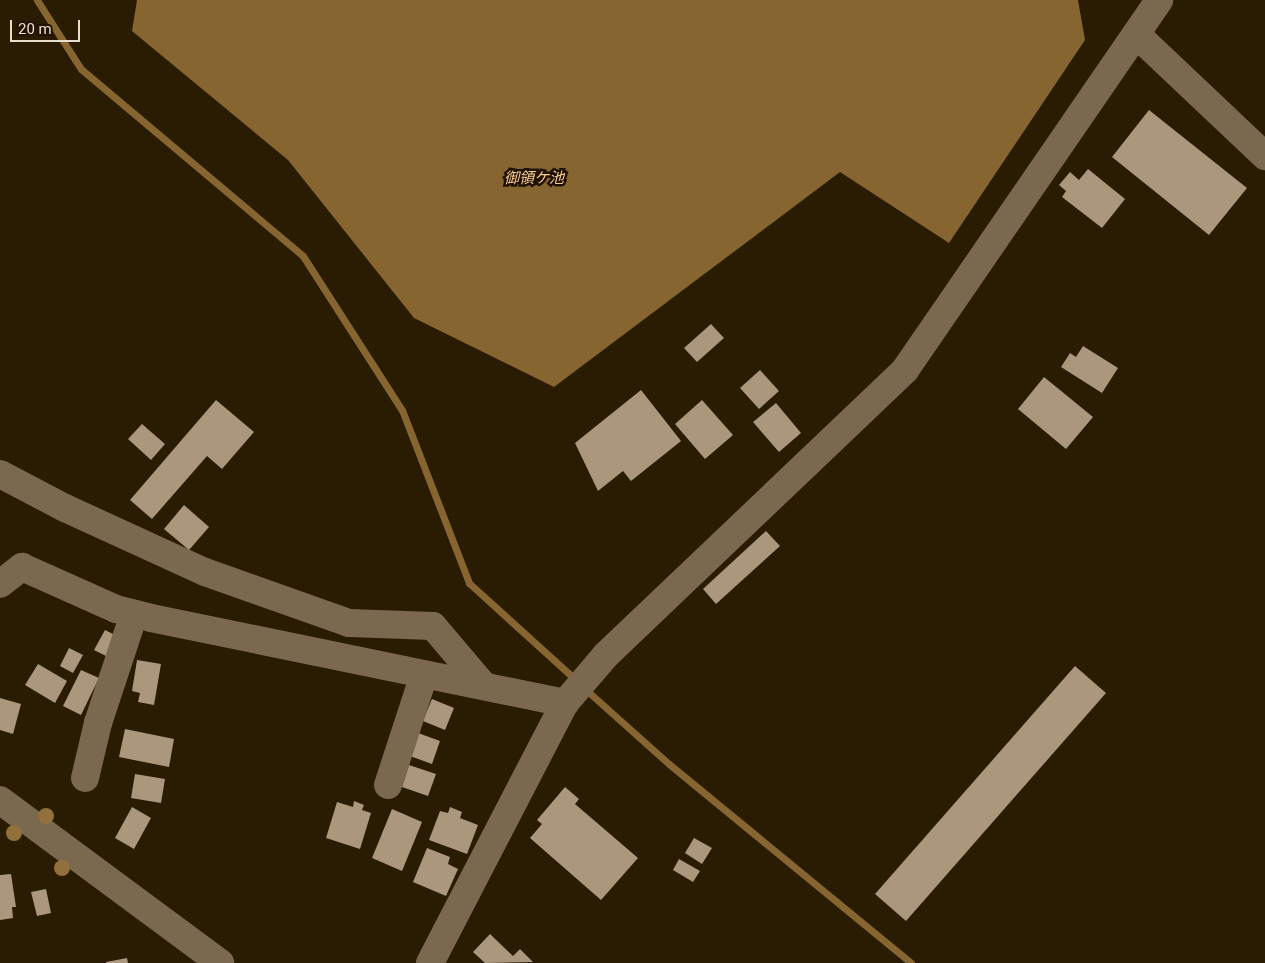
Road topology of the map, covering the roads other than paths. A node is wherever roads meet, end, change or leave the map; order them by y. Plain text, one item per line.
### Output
1 (1159, 0) edge
2 (1136, 34) junction
3 (1265, 156) edge
4 (0, 474) edge
5 (0, 584) edge
6 (134, 614) junction
7 (424, 675) junction
8 (483, 685) junction
9 (565, 703) junction
10 (85, 778) dead end
11 (388, 785) dead end
12 (0, 800) edge
13 (220, 963) edge
14 (430, 963) edge

1 - 2 street
2 - 3 street
2 - 9 street
4 - 8 street
5 - 6 street
6 - 7 street
6 - 10 street
7 - 8 street
7 - 11 street
8 - 9 street
9 - 14 street
12 - 13 street

